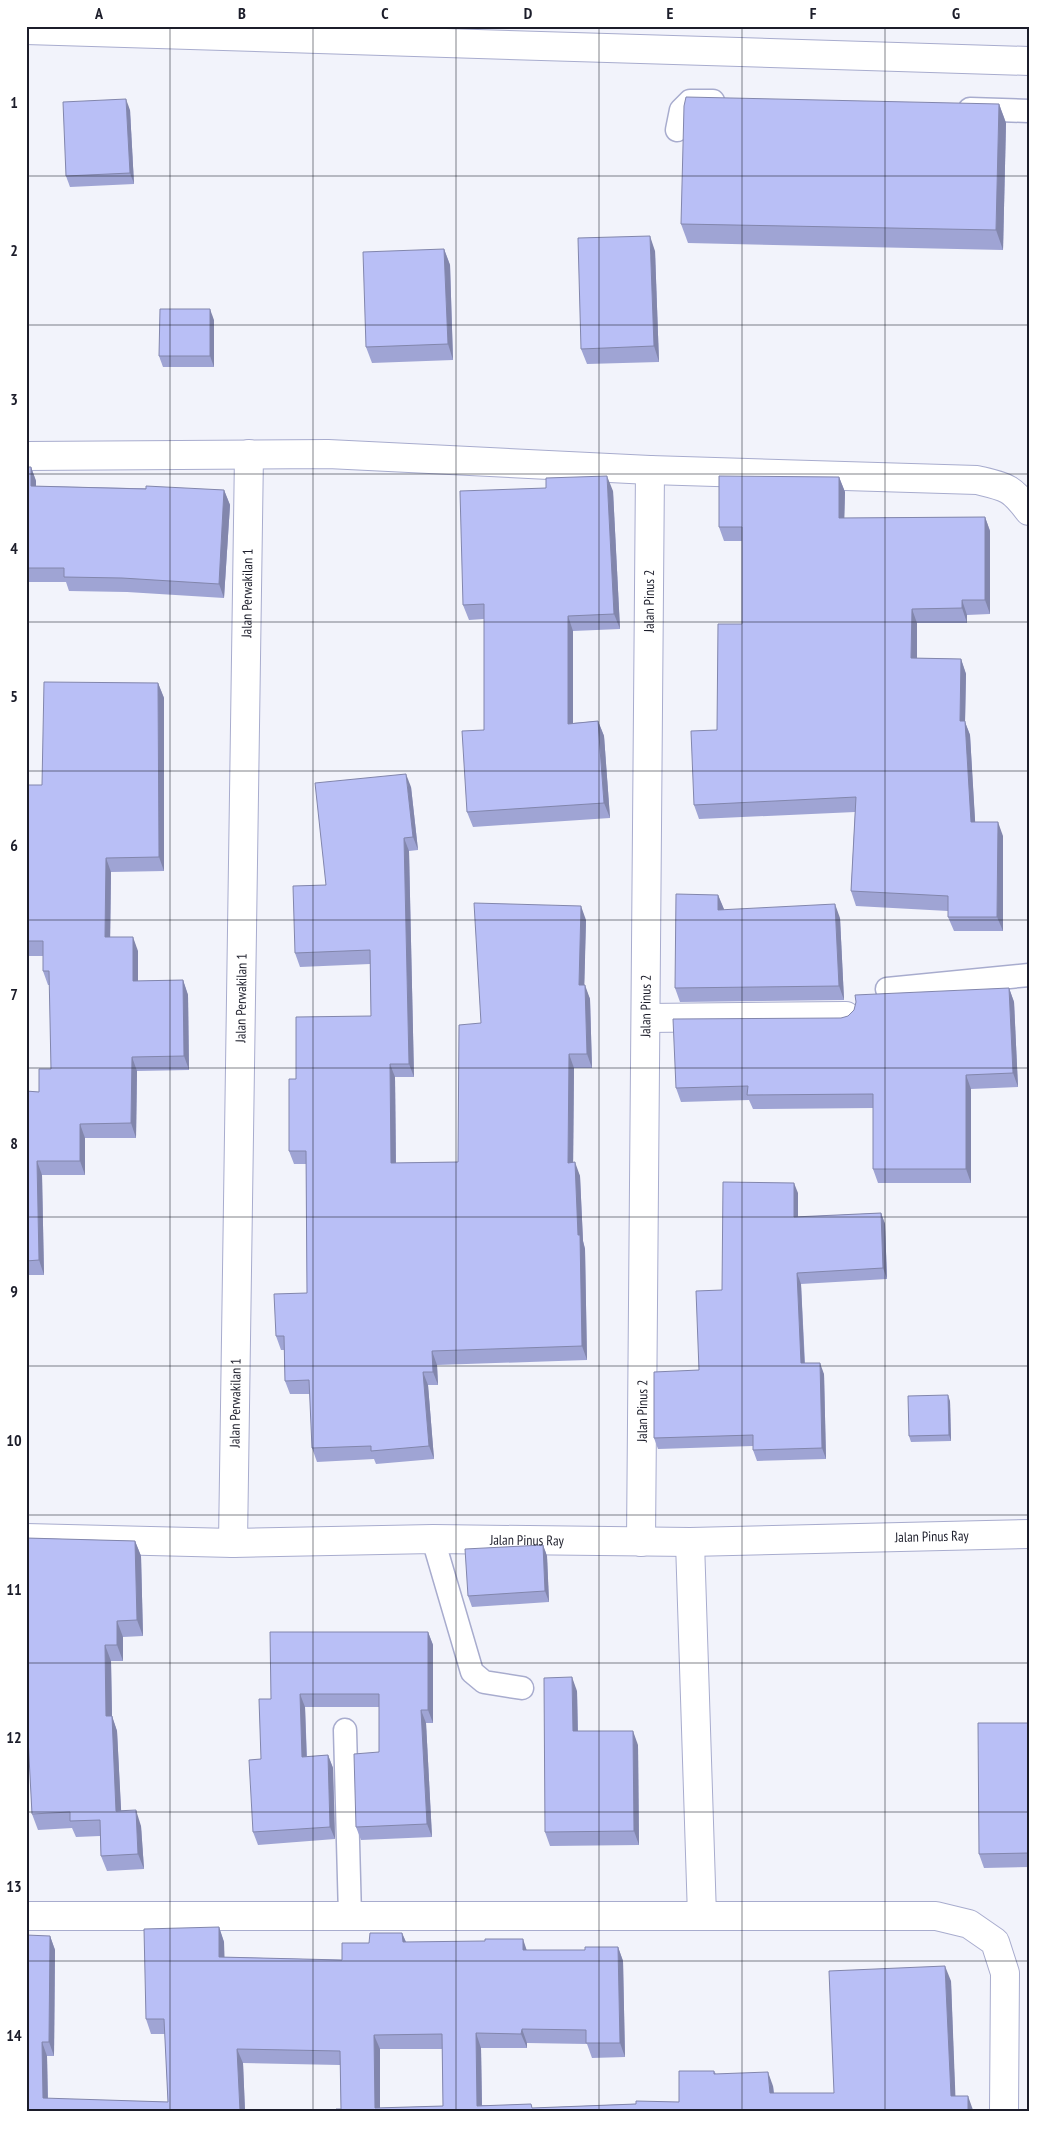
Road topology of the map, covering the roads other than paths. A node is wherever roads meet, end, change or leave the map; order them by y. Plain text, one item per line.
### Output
1 (26, 30) edge
2 (1029, 61) edge
3 (730, 102) edge
4 (949, 108) edge
5 (1029, 111) edge
6 (677, 130) dead end
7 (249, 454) junction
8 (26, 456) edge
9 (650, 470) junction
10 (1029, 511) edge
11 (1029, 975) edge
12 (887, 989) dead end
13 (846, 1016) edge
14 (647, 1018) junction
15 (1029, 1534) edge
16 (26, 1538) edge
17 (434, 1539) junction
18 (641, 1542) junction
19 (690, 1542) junction
20 (233, 1543) junction
21 (522, 1688) dead end
22 (345, 1730) dead end
23 (26, 1916) edge
24 (350, 1916) junction
25 (702, 1916) junction
26 (1004, 2111) edge

1 - 2 street
3 - 6 lane
4 - 5 lane
7 - 8 street
7 - 9 street
7 - 20 street, Jalan Perwakilan 1
9 - 10 street
9 - 14 street, Jalan Pinus 2
11 - 12 lane
13 - 14 street
14 - 18 street, Jalan Pinus 2
15 - 19 street, Jalan Pinus Ray
16 - 20 street, Jalan Pinus Ray
17 - 18 street, Jalan Pinus Ray
17 - 20 street, Jalan Pinus Ray
17 - 21 lane
18 - 19 street, Jalan Pinus Ray
19 - 25 street
22 - 24 lane
23 - 24 street
24 - 25 street
25 - 26 street

